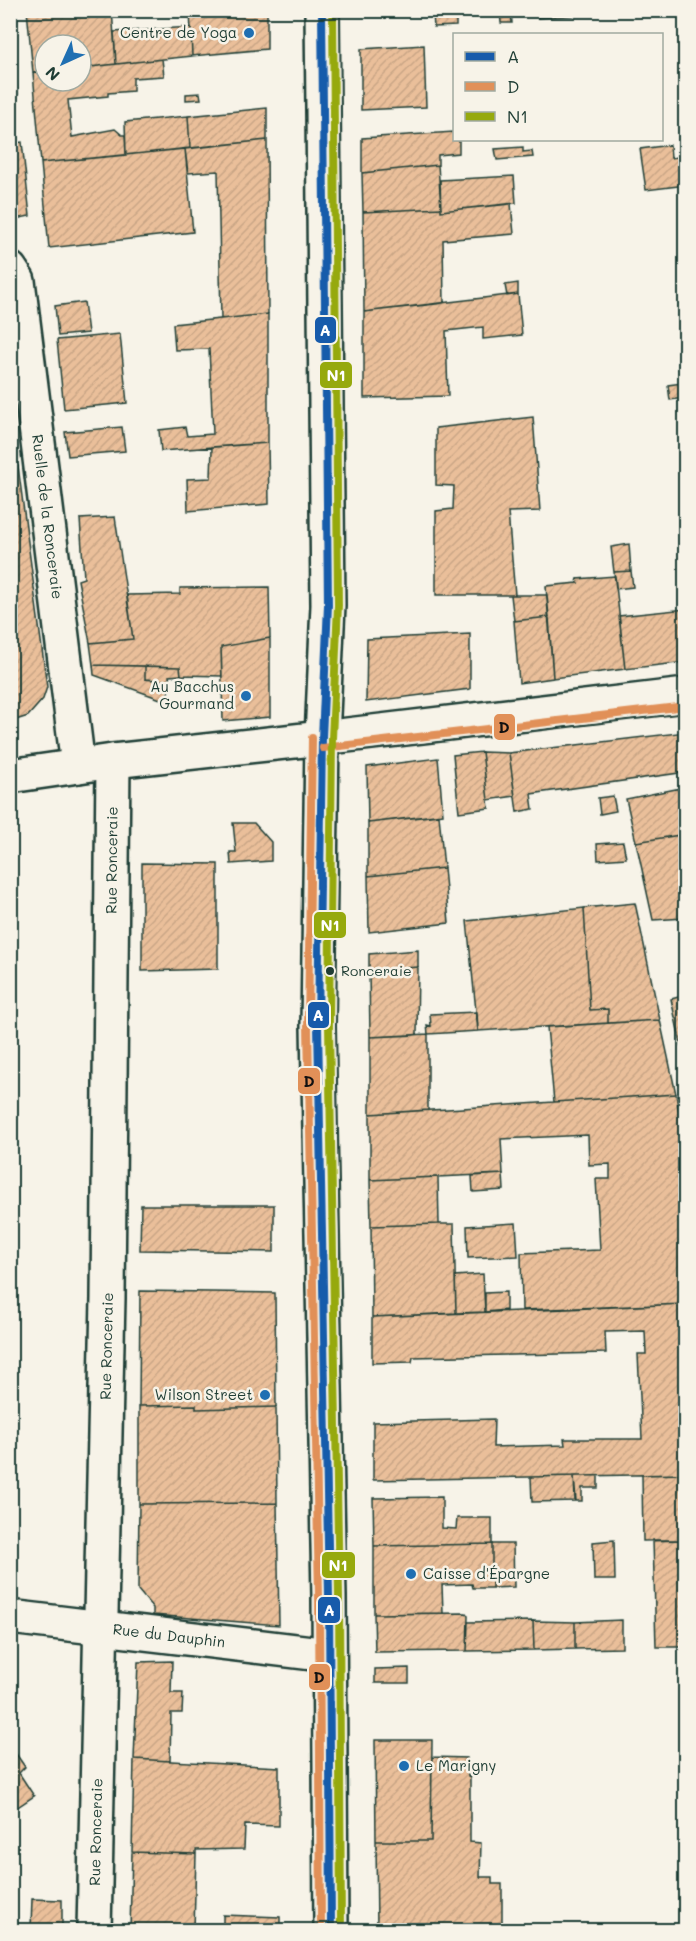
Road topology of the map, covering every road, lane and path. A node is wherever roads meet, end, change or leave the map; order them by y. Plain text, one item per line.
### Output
1 (322, 10) edge
2 (10, 269) edge
3 (686, 695) edge
4 (322, 738) junction
5 (113, 761) junction
6 (78, 766) junction
7 (10, 776) edge
8 (10, 1617) edge
9 (102, 1626) junction
10 (329, 1655) junction
11 (94, 1930) edge
12 (331, 1930) edge

1 - 4 street
2 - 6 street, Ruelle de la Ronceraie
3 - 4 street
4 - 5 street
4 - 10 street
5 - 6 street
5 - 9 street, Rue Ronceraie
6 - 7 street
8 - 9 street, Rue du Dauphin
9 - 10 street, Rue du Dauphin
9 - 11 street, Rue Ronceraie
10 - 12 street

